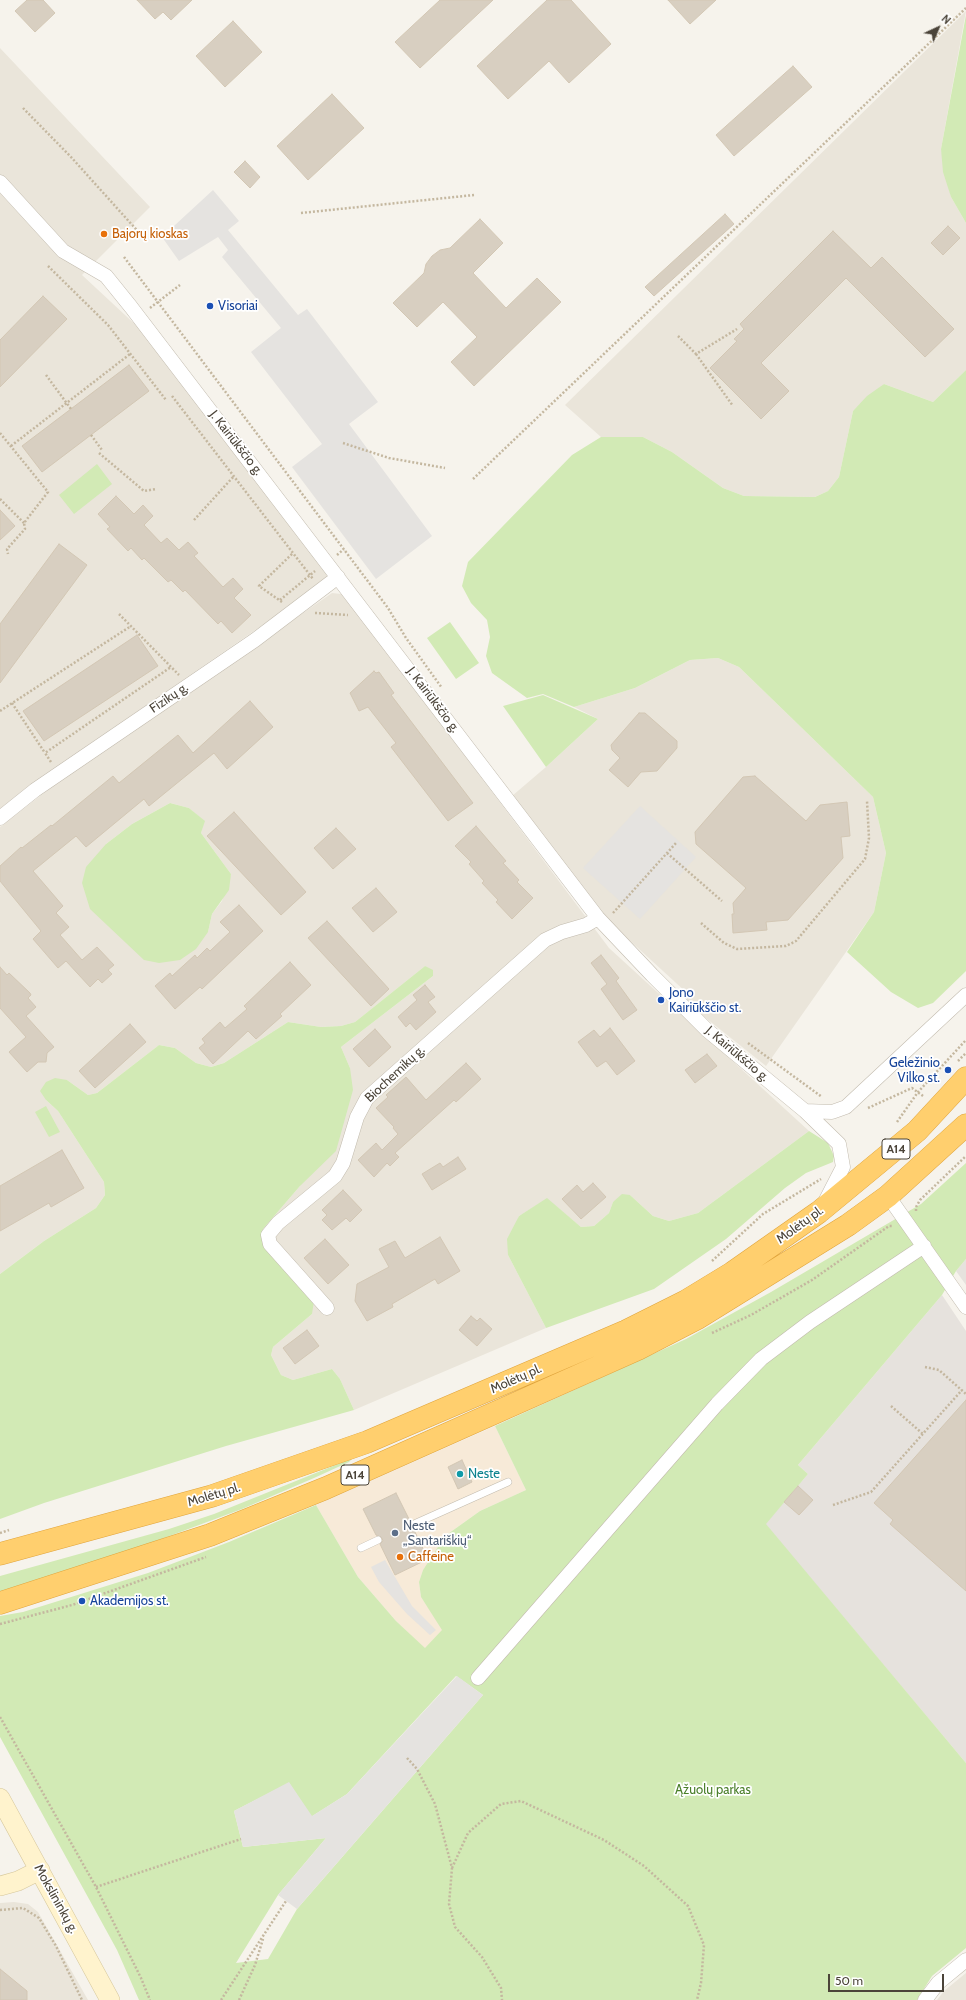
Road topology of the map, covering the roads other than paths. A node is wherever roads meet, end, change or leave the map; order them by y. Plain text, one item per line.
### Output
1 (0, 182) edge
2 (338, 576) junction
3 (0, 818) edge
4 (603, 913) junction
5 (966, 995) edge
6 (966, 1078) edge
7 (805, 1111) junction
8 (966, 1125) edge
9 (888, 1196) junction
10 (819, 1212) junction
11 (924, 1246) junction
12 (966, 1307) edge
13 (327, 1308) dead end
14 (508, 1482) dead end
15 (412, 1526) dead end
16 (378, 1540) dead end
17 (361, 1548) dead end
18 (0, 1554) edge
19 (0, 1603) edge
20 (478, 1678) dead end
21 (0, 1798) edge
22 (40, 1870) junction
23 (0, 1886) edge
24 (966, 1960) edge
25 (110, 2000) edge
26 (925, 2000) edge

1 - 2 street, J. Kairiūkščio g.
2 - 3 street, Fizikų g.
2 - 4 street, J. Kairiūkščio g.
4 - 7 street, J. Kairiūkščio g.
4 - 13 street, Biochemikų g.
5 - 7 street
6 - 10 highway, Molėtų pl. / A14
7 - 10 street, J. Kairiūkščio g.
8 - 9 highway, Molėtų pl. / A14
9 - 11 street
9 - 19 highway, Molėtų pl. / A14
10 - 18 highway, Molėtų pl. / A14
11 - 12 street
11 - 20 street
14 - 15 lane
16 - 17 lane
21 - 22 main road, Mokslininkų g.
22 - 23 main road
22 - 25 main road, Mokslininkų g.
24 - 26 street

